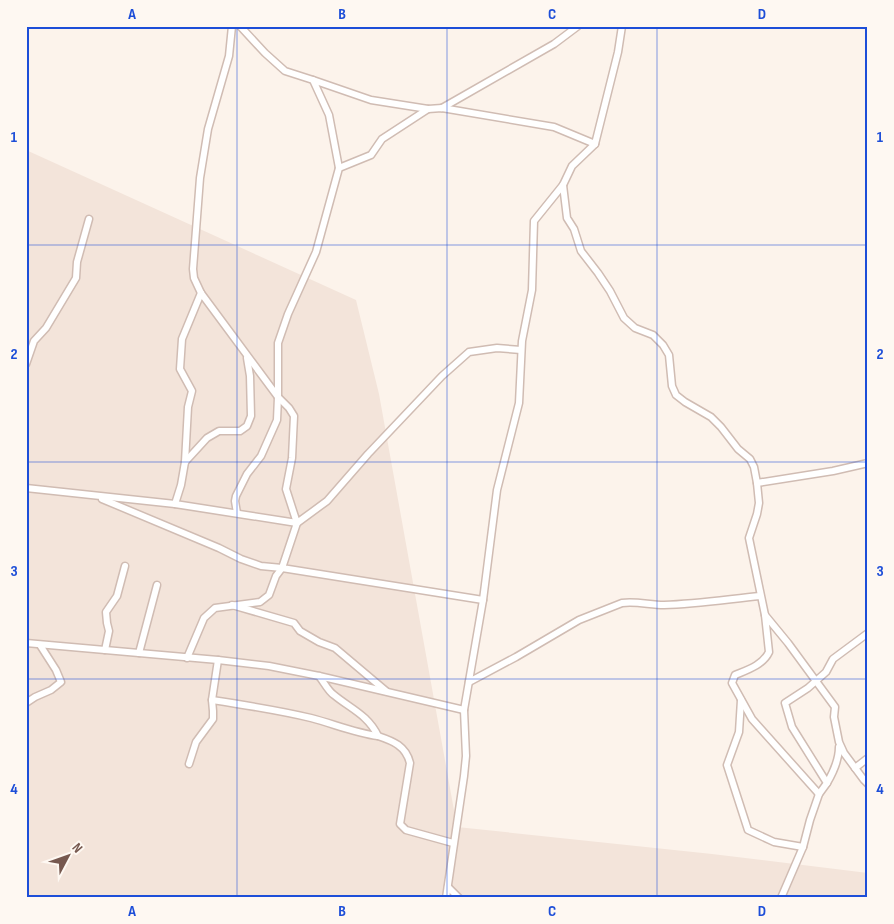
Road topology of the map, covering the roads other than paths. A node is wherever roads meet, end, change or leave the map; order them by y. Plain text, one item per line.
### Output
1 (232, 26) edge
2 (240, 26) edge
3 (578, 26) edge
4 (622, 26) edge
5 (313, 80) junction
6 (442, 108) junction
7 (428, 109) junction
8 (595, 144) junction
9 (339, 168) junction
10 (562, 184) junction
11 (89, 219) dead end
12 (201, 293) junction
13 (522, 350) junction
14 (247, 356) junction
15 (26, 364) edge
16 (278, 396) junction
17 (185, 462) junction
18 (868, 463) edge
19 (757, 483) junction
20 (26, 488) edge
21 (94, 496) junction
22 (175, 504) junction
23 (237, 513) junction
24 (297, 522) junction
25 (125, 566) dead end
26 (282, 568) junction
27 (157, 585) dead end
28 (760, 596) junction
29 (483, 600) junction
30 (232, 605) junction
31 (765, 615) junction
32 (868, 632) edge
33 (26, 643) edge
34 (40, 644) junction
35 (105, 650) junction
36 (139, 653) junction
37 (186, 658) junction
38 (218, 660) junction
39 (319, 676) junction
40 (816, 681) junction
41 (469, 682) junction
42 (387, 692) junction
43 (26, 696) edge
44 (35, 697) junction
45 (741, 699) junction
46 (212, 700) junction
47 (26, 704) edge
48 (464, 710) junction
49 (378, 736) junction
50 (840, 742) junction
51 (868, 758) edge
52 (189, 764) dead end
53 (855, 768) junction
54 (827, 783) junction
55 (866, 783) edge
56 (819, 794) junction
57 (454, 843) junction
58 (803, 847) junction
59 (448, 887) junction
60 (446, 898) edge
61 (459, 898) edge
62 (780, 898) edge

1 - 12 street
2 - 5 street
3 - 6 street
4 - 8 street
5 - 7 street
5 - 9 street
6 - 7 street
6 - 8 street
7 - 9 street
8 - 10 street
9 - 16 street
10 - 13 street
10 - 19 street
11 - 15 street
12 - 14 street
12 - 17 street
13 - 24 street
13 - 29 street
14 - 16 street
14 - 17 street
16 - 23 street
16 - 24 street
17 - 22 street
18 - 19 street
19 - 28 street
20 - 21 street
21 - 22 street
21 - 26 street
22 - 23 street
23 - 24 street
24 - 26 street
25 - 35 street
26 - 29 street
26 - 30 street
27 - 36 street
28 - 31 street
28 - 41 street
29 - 41 street
30 - 37 street
30 - 42 street
31 - 40 street
31 - 45 street
32 - 40 street
33 - 34 street
34 - 35 street
34 - 44 street
35 - 36 street
36 - 37 street
37 - 38 street
38 - 39 street
38 - 46 street
39 - 42 street
39 - 49 street
40 - 50 street
40 - 54 street
41 - 48 street
42 - 48 street
43 - 44 street
44 - 47 street
45 - 56 street
45 - 58 street
46 - 49 street
46 - 52 street
48 - 57 street
49 - 57 street
50 - 53 street
50 - 54 street
51 - 53 street
53 - 55 street
54 - 56 street
56 - 58 street
57 - 59 street
58 - 62 street
59 - 60 street
59 - 61 street

